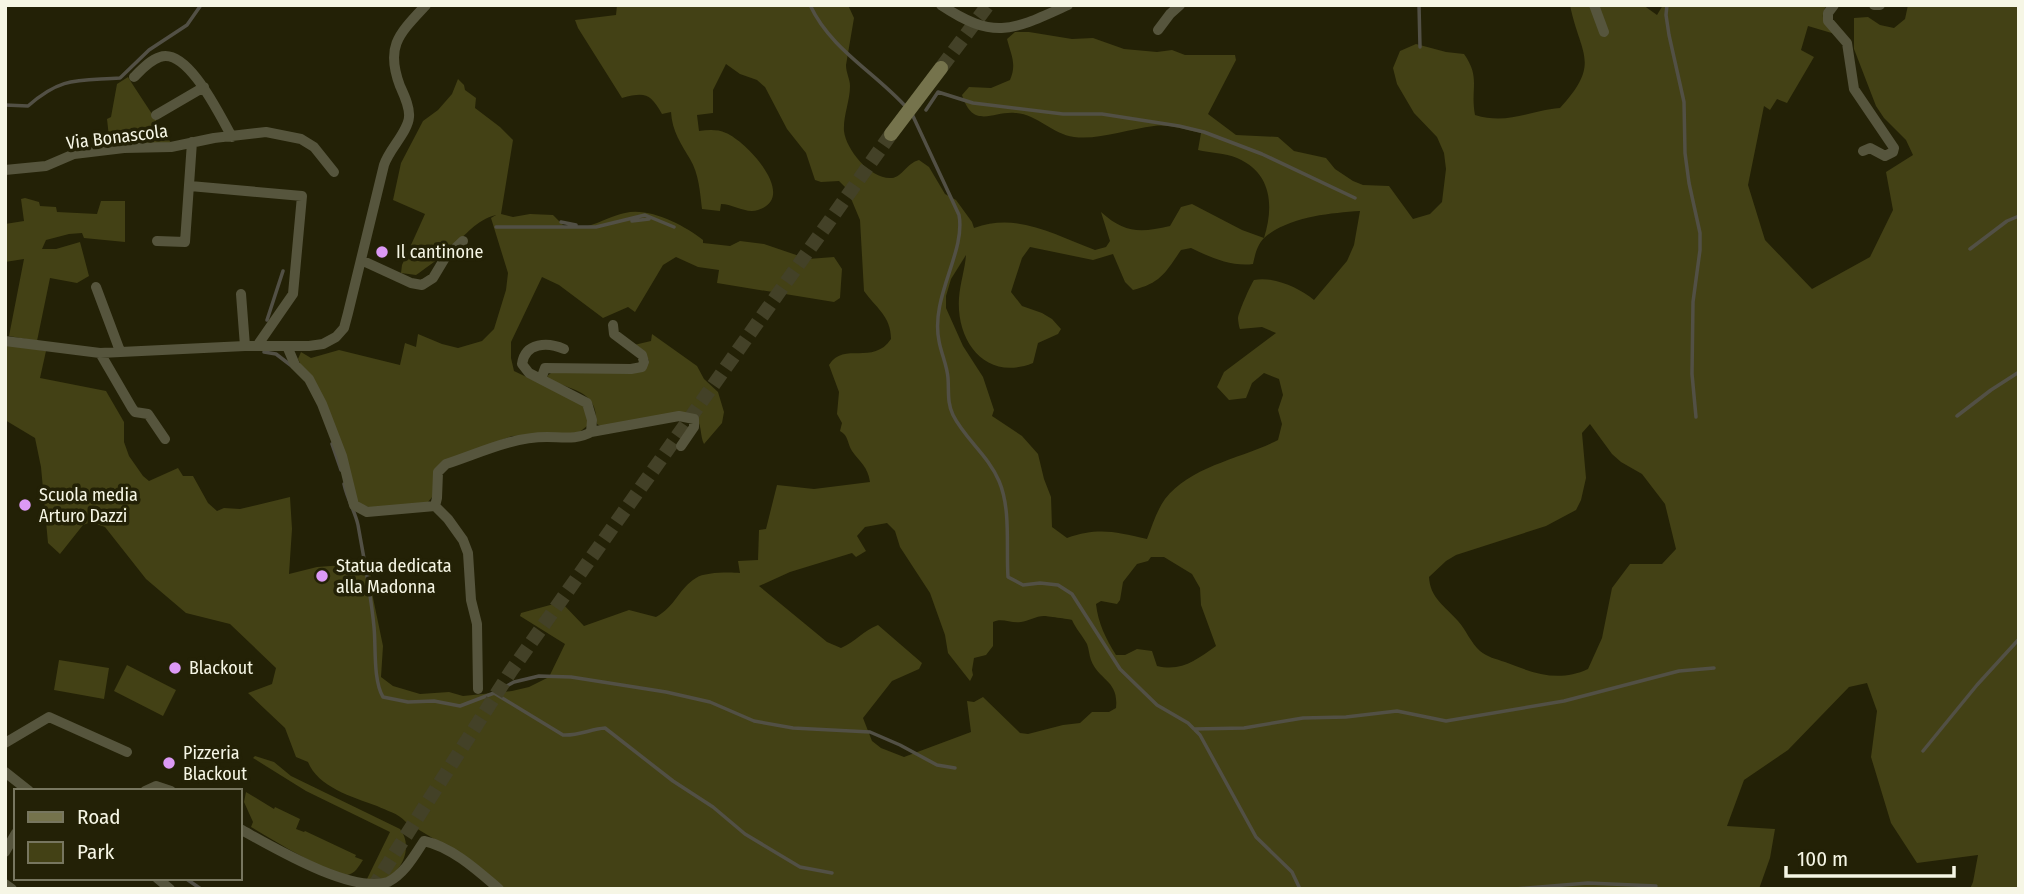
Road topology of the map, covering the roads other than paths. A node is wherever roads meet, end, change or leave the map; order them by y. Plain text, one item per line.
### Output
1 (426, 5) edge
2 (941, 5) edge
3 (1068, 5) edge
4 (1180, 5) edge
5 (1594, 5) edge
6 (1833, 5) edge
7 (1874, 5) edge
8 (1880, 5) edge
9 (1158, 30) dead end
10 (1604, 32) dead end
11 (941, 68) tunnel mouth
12 (134, 77) dead end
13 (204, 87) junction
14 (156, 115) dead end
15 (891, 134) tunnel mouth
16 (232, 137) junction
17 (192, 142) junction
18 (1863, 151) dead end
19 (5, 170) edge
20 (334, 172) dead end
21 (190, 186) junction
22 (157, 241) dead end
23 (463, 241) dead end
24 (361, 260) junction
25 (96, 287) dead end
26 (241, 294) dead end
27 (613, 325) dead end
28 (5, 341) edge
29 (245, 346) junction
30 (257, 346) junction
31 (287, 346) junction
32 (564, 349) dead end
33 (120, 352) junction
34 (100, 353) junction
35 (541, 380) junction
36 (591, 432) junction
37 (165, 439) dead end
38 (681, 446) dead end
39 (435, 506) junction
40 (478, 689) dead end
41 (5, 743) edge
42 (127, 752) dead end
43 (5, 772) edge
44 (26, 789) edge
45 (243, 831) edge
46 (14, 836) edge
47 (5, 852) edge
48 (5, 884) edge
49 (12, 889) edge
50 (499, 889) edge

1 - 24 street
2 - 3 street
4 - 9 street
5 - 10 street
6 - 18 street
7 - 8 street
11 - 15 main road
12 - 13 street
13 - 14 street, Via Bonascola
13 - 16 street
16 - 17 street, Via Bonascola
16 - 20 street, Via Bonascola
17 - 19 street, Via Bonascola
17 - 21 street, Via Bonascola
21 - 22 street, Via Bonascola
21 - 30 street
23 - 24 street
24 - 31 street
25 - 33 street
26 - 29 street
27 - 35 street
28 - 34 street
29 - 30 street
29 - 33 street
30 - 31 street
31 - 39 street
32 - 35 street
33 - 34 street
34 - 37 street
35 - 36 street
36 - 38 street
36 - 39 street
39 - 40 street
41 - 42 street
43 - 44 street
45 - 50 street
46 - 47 street
48 - 49 street

